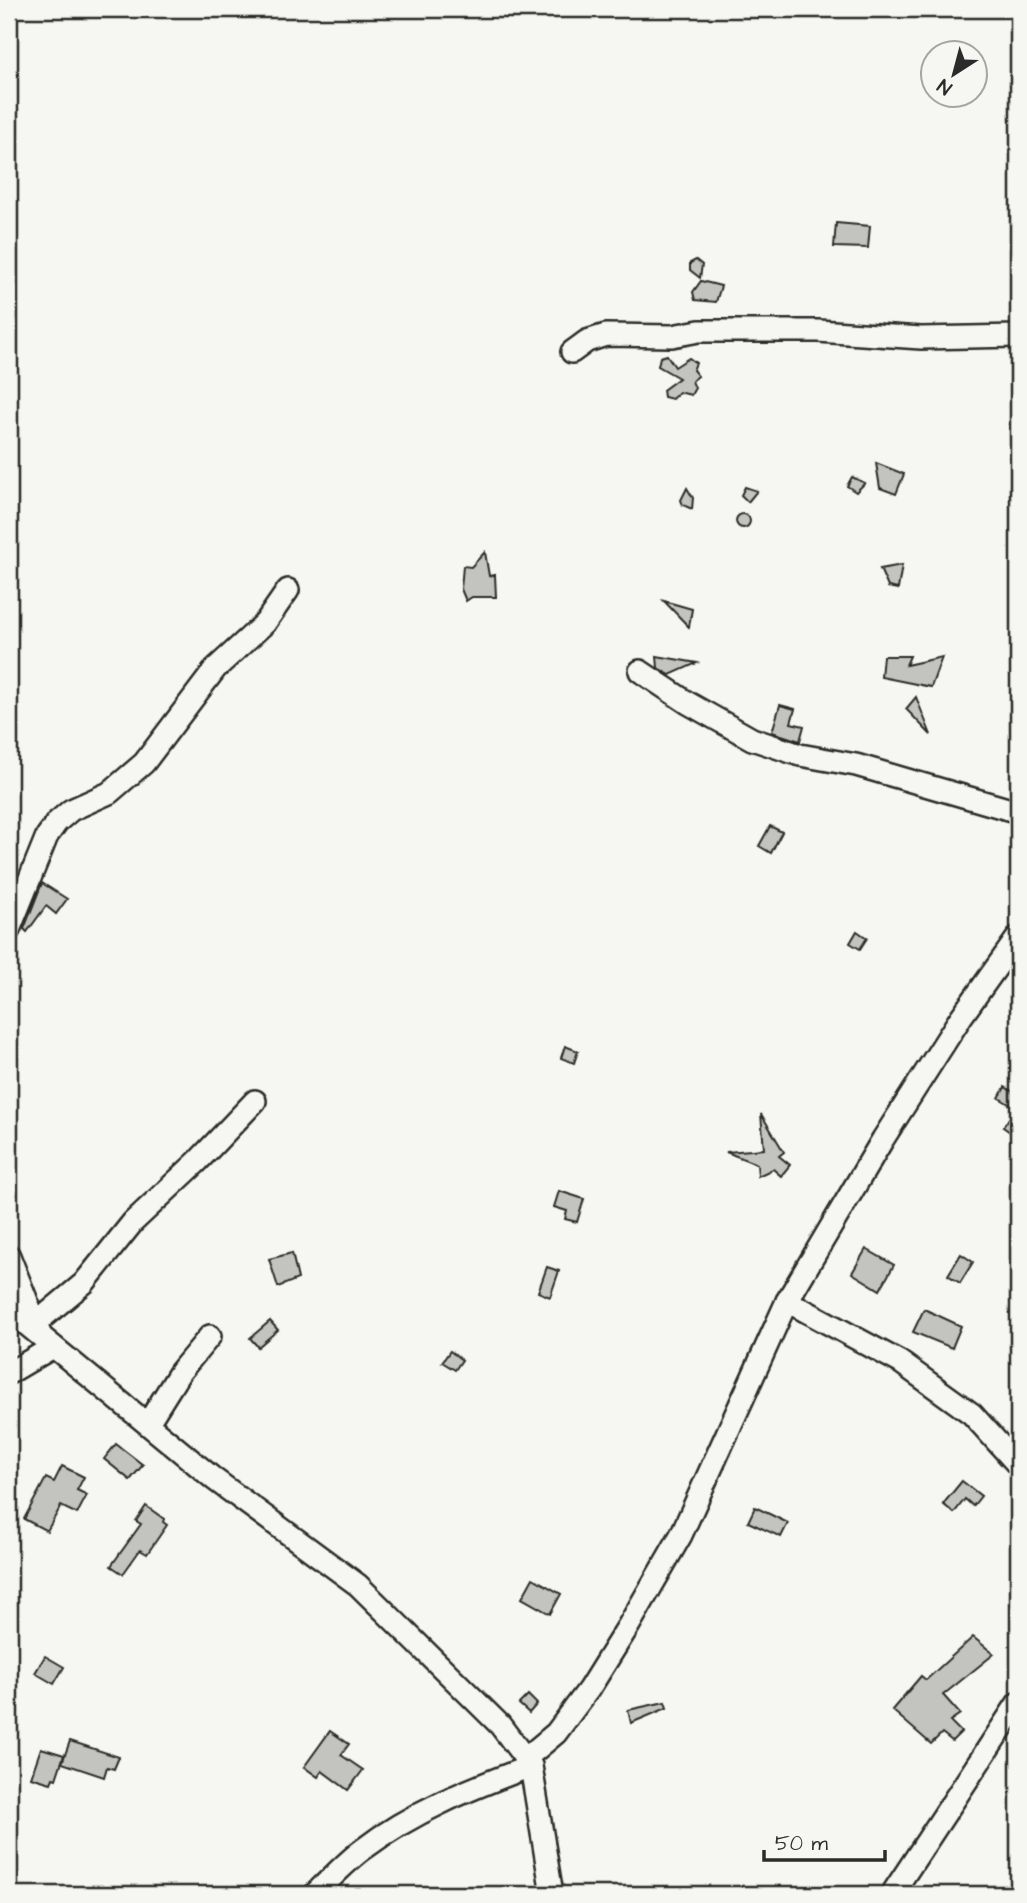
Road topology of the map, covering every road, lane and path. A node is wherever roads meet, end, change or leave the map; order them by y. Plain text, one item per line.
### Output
1 (1018, 336) edge
2 (572, 352) dead end
3 (288, 590) dead end
4 (640, 671) dead end
5 (1018, 812) edge
6 (9, 930) edge
7 (1016, 945) edge
8 (255, 1101) dead end
9 (9, 1256) edge
10 (787, 1301) junction
11 (9, 1310) edge
12 (44, 1336) junction
13 (210, 1336) dead end
14 (9, 1373) edge
15 (148, 1423) junction
16 (1018, 1465) edge
17 (1018, 1703) edge
18 (528, 1762) junction
19 (325, 1890) edge
20 (552, 1894) edge
21 (892, 1894) edge

1 - 2 street
3 - 6 street
4 - 5 street
7 - 10 street
8 - 12 street
9 - 12 street
10 - 16 street
10 - 18 street
11 - 12 street
12 - 14 street
12 - 15 street
13 - 15 street
15 - 18 street
17 - 21 street
18 - 19 street
18 - 20 street

